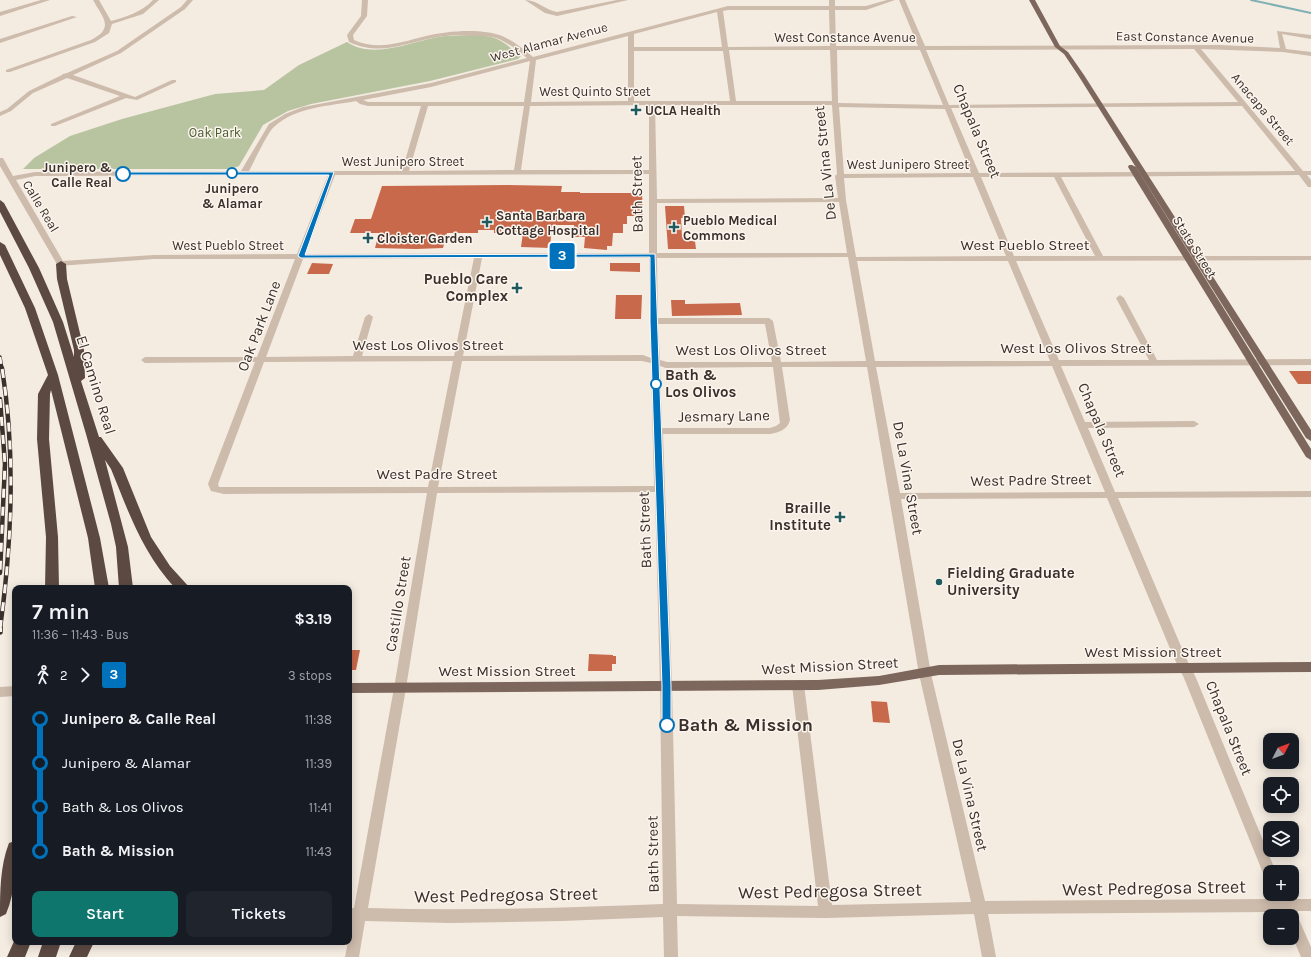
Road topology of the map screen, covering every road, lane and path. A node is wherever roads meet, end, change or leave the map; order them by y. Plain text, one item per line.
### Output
1 (47, 0) edge
2 (96, 0) edge
3 (156, 0) edge
4 (190, 0) edge
5 (365, 0) edge
6 (528, 0) edge
7 (625, 0) edge
8 (832, 0) edge
9 (892, 0) edge
10 (902, 0) edge
11 (1032, 0) edge
12 (831, 7) junction
13 (720, 10) junction
14 (0, 14) edge
15 (74, 17) dead end
16 (109, 23) junction
17 (631, 34) junction
18 (1311, 37) edge
19 (0, 41) edge
20 (832, 47) junction
21 (922, 47) junction
22 (726, 48) junction
23 (1060, 48) junction
24 (1196, 48) junction
25 (631, 49) junction
26 (1283, 50) junction
27 (1311, 54) edge
28 (533, 60) junction
29 (8, 71) dead end
30 (65, 75) junction
31 (174, 81) dead end
32 (125, 96) junction
33 (358, 99) junction
34 (733, 102) junction
35 (527, 103) junction
36 (631, 103) junction
37 (652, 103) junction
38 (425, 104) junction
39 (835, 104) junction
40 (1243, 104) junction
41 (947, 105) junction
42 (1096, 105) junction
43 (0, 114) edge
44 (53, 125) dead end
45 (0, 160) edge
46 (517, 172) junction
47 (652, 172) junction
48 (244, 173) junction
49 (332, 173) junction
50 (405, 173) junction
51 (1311, 173) edge
52 (1140, 174) junction
53 (1301, 174) junction
54 (839, 176) junction
55 (977, 176) junction
56 (1057, 176) junction
57 (11, 179) junction
58 (1311, 185) edge
59 (842, 200) junction
60 (654, 201) junction
61 (0, 203) edge
62 (0, 245) edge
63 (301, 256) junction
64 (478, 256) junction
65 (653, 256) junction
66 (852, 257) junction
67 (1100, 258) junction
68 (1187, 258) junction
69 (1197, 258) junction
70 (1311, 258) edge
71 (1012, 259) junction
72 (61, 264) junction
73 (1120, 298) dead end
74 (369, 317) dead end
75 (654, 322) junction
76 (458, 359) junction
77 (145, 360) dead end
78 (260, 360) junction
79 (357, 360) junction
80 (656, 361) junction
81 (1055, 362) junction
82 (1154, 362) junction
83 (1252, 362) junction
84 (1263, 362) junction
85 (1311, 362) edge
86 (871, 363) junction
87 (777, 364) junction
88 (53, 375) junction
89 (81, 397) junction
90 (1194, 424) dead end
91 (1081, 425) junction
92 (658, 431) junction
93 (92, 434) junction
94 (1311, 438) edge
95 (1311, 457) edge
96 (215, 489) joint
97 (433, 489) junction
98 (660, 489) junction
99 (1110, 494) junction
100 (1311, 494) edge
101 (895, 496) junction
102 (52, 585) edge
103 (102, 585) edge
104 (126, 585) edge
105 (180, 585) edge
106 (1311, 667) edge
107 (1186, 668) junction
108 (925, 674) junction
109 (798, 685) junction
110 (666, 686) junction
111 (352, 688) edge
112 (400, 688) junction
113 (12, 691) edge
114 (0, 692) edge
115 (12, 860) edge
116 (1267, 865) edge
117 (1284, 905) edge
118 (1311, 905) edge
119 (979, 908) junction
120 (0, 909) edge
121 (671, 910) junction
122 (826, 912) junction
123 (354, 914) edge
124 (1299, 936) edge
125 (21, 945) edge
126 (51, 945) edge
127 (84, 945) edge
128 (16, 957) edge
129 (47, 957) edge
130 (78, 957) edge
131 (352, 957) edge
132 (671, 957) edge
133 (989, 957) edge
134 (1308, 957) edge

1 - 14 street
2 - 16 street
3 - 16 street
4 - 30 street
5 - 28 street
6 - 7 street
8 - 12 street, De La Vina Street
9 - 12 street, West Alamar Avenue
10 - 21 street, Chapala Street
11 - 23 main road, State Street
12 - 13 street, West Alamar Avenue
12 - 20 street, De La Vina Street
13 - 17 street, West Alamar Avenue
13 - 22 street
15 - 19 street
16 - 29 street
17 - 25 street
17 - 28 street, West Alamar Avenue
18 - 26 street
20 - 21 street, West Constance Avenue
20 - 22 street, West Constance Avenue
20 - 39 street, De La Vina Street
21 - 23 street, West Constance Avenue
21 - 41 street, Chapala Street
22 - 25 street, West Constance Avenue
22 - 34 street
23 - 24 street, East Constance Avenue
23 - 42 main road, State Street
24 - 26 street, East Constance Avenue
24 - 40 street, Anacapa Street
25 - 36 street
26 - 27 street, East Constance Avenue
28 - 33 street, West Alamar Avenue
28 - 35 street
30 - 32 street
30 - 43 street
31 - 32 street
32 - 44 street
33 - 38 street, West Quinto Street
33 - 48 street, West Alamar Avenue
34 - 37 street, West Quinto Street
34 - 39 street, West Quinto Street
35 - 36 street, West Quinto Street
35 - 38 street, West Quinto Street
35 - 46 street
36 - 37 street, West Quinto Street
37 - 47 street, Bath Street
38 - 50 street
39 - 41 street, West Quinto Street
39 - 54 street, De La Vina Street
40 - 42 street, West Quinto Street
40 - 53 street, Anacapa Street
41 - 42 street, West Quinto Street
41 - 55 street, Chapala Street
42 - 52 main road, State Street
45 - 57 street, Calle Real
46 - 47 street, West Junipero Street
46 - 50 street, West Junipero Street
47 - 60 street, Bath Street
48 - 49 street, West Junipero Street
48 - 57 street, West Junipero Street
49 - 50 street, West Junipero Street
49 - 63 street, Oak Park Lane
51 - 53 street, West Junipero Street
52 - 53 street, West Junipero Street
52 - 56 street, West Junipero Street
52 - 68 main road, State Street
52 - 69 main road, State Street
53 - 58 street, Anacapa Street
54 - 55 street, West Junipero Street
54 - 59 street, De La Vina Street
55 - 56 street, West Junipero Street
55 - 71 street, Chapala Street
56 - 67 street
57 - 72 street, Calle Real
59 - 60 street
59 - 66 street, De La Vina Street
60 - 65 street, Bath Street
61 - 89 highway, El Camino Real
62 - 88 highway
63 - 64 street, West Pueblo Street
63 - 72 street, West Pueblo Street
63 - 78 street, Oak Park Lane
64 - 65 street, West Pueblo Street
64 - 76 street, Castillo Street
65 - 66 street, West Pueblo Street
65 - 75 street, Bath Street
66 - 71 street, West Pueblo Street
66 - 86 street, De La Vina Street
67 - 68 street, West Pueblo Street
67 - 71 street, West Pueblo Street
68 - 69 street, West Pueblo Street
68 - 83 main road, State Street
69 - 70 street, West Pueblo Street
69 - 84 main road, State Street
71 - 81 street, Chapala Street
72 - 89 highway
73 - 82 street
74 - 79 street
75 - 80 street, Bath Street
75 - 87 street, Jesmary Lane
76 - 79 street, West Los Olivos Street
76 - 80 street, West Los Olivos Street
76 - 97 street, Castillo Street
77 - 78 street, West Los Olivos Street
78 - 79 street, West Los Olivos Street
78 - 96 street, Oak Park Lane
80 - 87 street, West Los Olivos Street
80 - 92 street, Bath Street
81 - 82 street, West Los Olivos Street
81 - 86 street, West Los Olivos Street
81 - 91 street, Chapala Street
82 - 83 street, West Los Olivos Street
83 - 84 street, West Los Olivos Street
83 - 95 main road, State Street
84 - 85 street, West Los Olivos Street
84 - 94 main road, State Street
86 - 87 street, West Los Olivos Street
86 - 101 street, De La Vina Street
87 - 92 street, Jesmary Lane
88 - 102 highway
88 - 103 highway
89 - 93 highway, El Camino Real
90 - 91 street
91 - 99 street, Chapala Street
92 - 98 street, Bath Street
93 - 104 highway, El Camino Real
93 - 105 highway
96 - 97 street, West Padre Street
97 - 98 street, West Padre Street
97 - 112 street, Castillo Street
98 - 110 street, Bath Street
99 - 100 street, West Padre Street
99 - 101 street, West Padre Street
99 - 107 street, Chapala Street
101 - 108 street, De La Vina Street
106 - 107 main road, West Mission Street
107 - 108 main road, West Mission Street
107 - 116 street, Chapala Street
108 - 109 main road, West Mission Street
108 - 119 street, De La Vina Street
109 - 110 main road, West Mission Street
109 - 122 street
110 - 112 main road, West Mission Street
110 - 121 street, Bath Street
111 - 112 main road, West Mission Street
112 - 123 street, Castillo Street
113 - 114 street
115 - 120 highway
117 - 118 street, West Pedregosa Street
117 - 119 street, West Pedregosa Street
119 - 122 street, West Pedregosa Street
119 - 133 street, De La Vina Street
121 - 122 street, West Pedregosa Street
121 - 123 street, West Pedregosa Street
121 - 132 street, Bath Street
123 - 131 street, Castillo Street
124 - 134 street
125 - 128 highway
126 - 129 highway
127 - 130 highway

